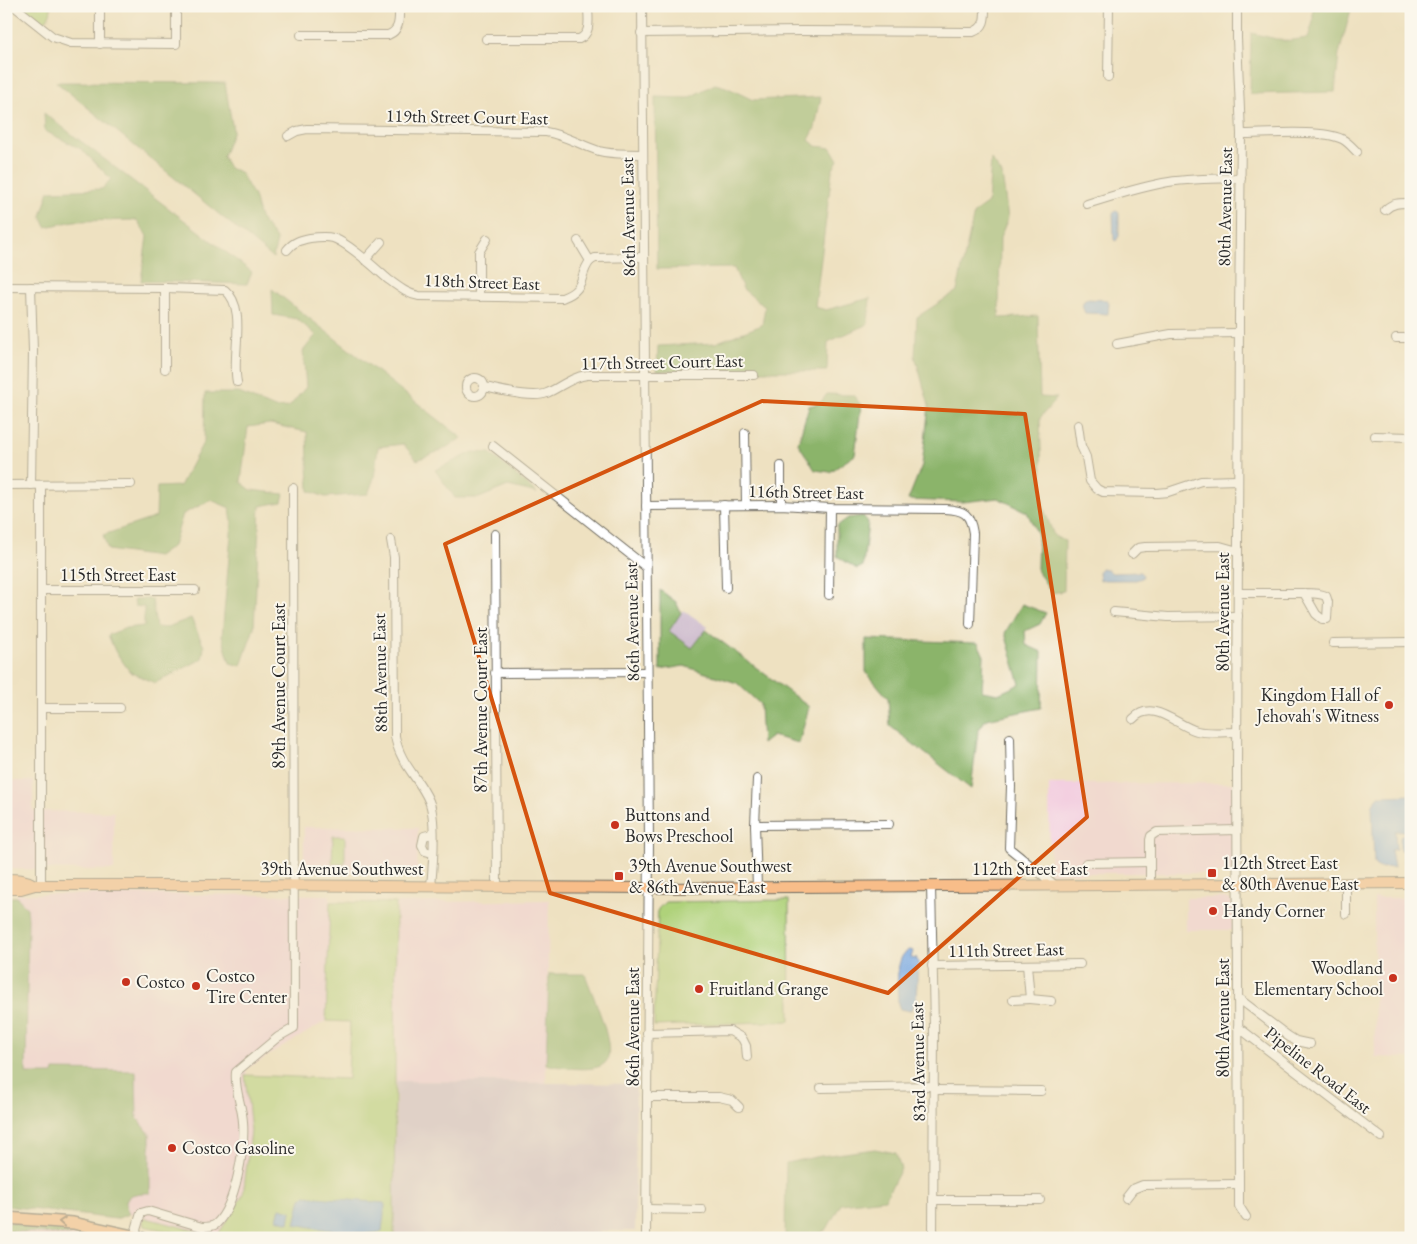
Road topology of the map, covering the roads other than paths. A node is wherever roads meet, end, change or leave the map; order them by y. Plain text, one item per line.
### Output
1 (14, 6) edge
2 (100, 6) edge
3 (176, 6) edge
4 (399, 6) edge
5 (588, 6) edge
6 (642, 6) edge
7 (985, 6) edge
8 (1108, 6) edge
9 (1238, 6) edge
10 (641, 33) junction
11 (301, 35) dead end
12 (486, 39) dead end
13 (100, 44) junction
14 (1108, 77) dead end
15 (1241, 134) junction
16 (288, 136) dead end
17 (1357, 152) dead end
18 (643, 154) junction
19 (1241, 178) junction
20 (1411, 203) edge
21 (1088, 204) dead end
22 (1385, 210) dead end
23 (487, 239) dead end
24 (578, 241) dead end
25 (381, 242) dead end
26 (287, 250) dead end
27 (644, 257) junction
28 (365, 260) junction
29 (590, 261) junction
30 (6, 287) edge
31 (31, 287) junction
32 (165, 288) junction
33 (479, 297) junction
34 (1239, 333) junction
35 (1396, 338) dead end
36 (1411, 338) edge
37 (1117, 344) dead end
38 (165, 369) dead end
39 (644, 375) junction
40 (754, 375) dead end
41 (238, 382) dead end
42 (484, 387) dead end
43 (1078, 425) dead end
44 (745, 433) dead end
45 (1375, 436) dead end
46 (1411, 437) edge
47 (493, 446) dead end
48 (781, 466) dead end
49 (1238, 480) junction
50 (131, 484) dead end
51 (6, 485) edge
52 (30, 485) junction
53 (41, 486) junction
54 (293, 488) dead end
55 (724, 505) junction
56 (746, 505) junction
57 (780, 505) junction
58 (646, 506) junction
59 (830, 508) junction
60 (495, 534) dead end
61 (391, 540) dead end
62 (1238, 551) junction
63 (1132, 554) dead end
64 (646, 566) junction
65 (726, 588) dead end
66 (42, 590) junction
67 (195, 590) dead end
68 (1238, 593) junction
69 (1304, 593) dead end
70 (829, 594) dead end
71 (1114, 612) dead end
72 (1238, 616) junction
73 (970, 624) dead end
74 (1411, 642) edge
75 (1333, 643) dead end
76 (647, 672) junction
77 (496, 674) junction
78 (42, 708) junction
79 (120, 708) dead end
80 (1133, 719) dead end
81 (1237, 732) junction
82 (1010, 738) dead end
83 (757, 778) dead end
84 (889, 824) dead end
85 (755, 825) junction
86 (1237, 830) junction
87 (1150, 862) junction
88 (1086, 863) dead end
89 (6, 879) edge
90 (1346, 883) junction
91 (1411, 883) edge
92 (1238, 884) junction
93 (38, 885) junction
94 (294, 885) junction
95 (1150, 885) junction
96 (431, 886) junction
97 (497, 886) junction
98 (932, 886) junction
99 (1056, 886) junction
100 (756, 887) junction
101 (649, 888) junction
102 (6, 889) edge
103 (1346, 914) dead end
104 (1080, 964) dead end
105 (1027, 965) junction
106 (932, 966) junction
107 (1238, 998) junction
108 (1030, 999) junction
109 (1013, 1000) dead end
110 (1051, 1001) dead end
111 (1238, 1027) junction
112 (647, 1034) junction
113 (1310, 1044) dead end
114 (747, 1057) dead end
115 (821, 1088) dead end
116 (934, 1088) junction
117 (1041, 1091) dead end
118 (647, 1098) junction
119 (739, 1107) dead end
120 (1381, 1137) dead end
121 (1239, 1184) junction
122 (1126, 1198) dead end
123 (933, 1200) junction
124 (1040, 1200) dead end
125 (646, 1209) junction
126 (702, 1210) dead end
127 (1246, 1217) dead end
128 (6, 1218) edge
129 (135, 1234) edge
130 (646, 1238) edge
131 (933, 1238) edge

1 - 13 street
2 - 13 street
3 - 13 street
4 - 11 street
5 - 12 street
6 - 10 street, 86th Avenue East
7 - 10 street
8 - 14 street
9 - 15 street, 80th Avenue East
10 - 18 street, 86th Avenue East
15 - 17 street
15 - 19 street, 80th Avenue East
16 - 18 street, 119th Street Court East
18 - 27 street, 86th Avenue East
19 - 21 street
19 - 34 street, 80th Avenue East
20 - 22 street
23 - 33 street
24 - 29 street
25 - 28 street
26 - 28 street, 118th Street East
27 - 29 street
27 - 39 street, 86th Avenue East
28 - 33 street, 118th Street East
29 - 33 street, 118th Street East
30 - 31 street
31 - 32 street
31 - 52 street
32 - 38 street
32 - 41 street
34 - 37 street
34 - 49 street, 80th Avenue East
35 - 36 street
39 - 40 street, 117th Street Court East
39 - 42 street, 117th Street Court East
39 - 58 street, 86th Avenue East
43 - 49 street
44 - 56 street
45 - 46 street
47 - 64 street
48 - 57 street
49 - 62 street, 80th Avenue East
50 - 53 street
51 - 52 street
52 - 53 street
53 - 66 street
54 - 94 street, 89th Avenue Court East
55 - 56 street, 116th Street East
55 - 58 street, 116th Street East
55 - 65 street
56 - 57 street, 116th Street East
57 - 59 street, 116th Street East
58 - 64 street, 86th Avenue East
59 - 70 street
59 - 73 street, 116th Street East
60 - 77 street, 87th Avenue Court East
61 - 96 street, 88th Avenue East
62 - 63 street
62 - 68 street, 80th Avenue East
64 - 76 street, 86th Avenue East
66 - 67 street, 115th Street East
66 - 78 street
68 - 69 street
68 - 72 street, 80th Avenue East
71 - 72 street
72 - 81 street, 80th Avenue East
74 - 75 street
76 - 77 street
76 - 101 street, 86th Avenue East
77 - 97 street, 87th Avenue Court East
78 - 79 street
78 - 93 street
80 - 81 street
81 - 86 street, 80th Avenue East
82 - 99 street
83 - 85 street
84 - 85 street
85 - 100 street
86 - 87 street
86 - 92 street, 80th Avenue East
87 - 88 street
87 - 95 street
89 - 93 main road, 39th Avenue Southwest
90 - 91 main road, 112th Street East
90 - 92 main road, 112th Street East
90 - 103 street
92 - 95 main road, 112th Street East
92 - 107 street, 80th Avenue East
93 - 94 main road, 39th Avenue Southwest
93 - 102 main road, 39th Avenue Southwest
94 - 96 main road, 39th Avenue Southwest
94 - 129 street, 89th Avenue Court East
95 - 99 main road, 112th Street East
96 - 97 main road, 39th Avenue Southwest
97 - 101 main road, 39th Avenue Southwest
98 - 99 main road, 112th Street East
98 - 100 main road, 112th Street East
98 - 106 street, 83rd Avenue East
100 - 101 main road, 112th Street East
101 - 112 street, 86th Avenue East
104 - 105 street, 111th Street East
105 - 106 street, 111th Street East
105 - 108 street
106 - 116 street, 83rd Avenue East
107 - 111 street, 80th Avenue East
107 - 113 street
108 - 109 street
108 - 110 street
111 - 120 street, Pipeline Road East
111 - 121 street, 80th Avenue East
112 - 114 street
112 - 118 street, 86th Avenue East
115 - 116 street
116 - 117 street
116 - 123 street, 83rd Avenue East
118 - 119 street
118 - 125 street, 86th Avenue East
121 - 122 street
121 - 127 street, 80th Avenue East
123 - 124 street
123 - 131 street, 83rd Avenue East
125 - 126 street
125 - 130 street, 86th Avenue East
129 -> 128 highway

